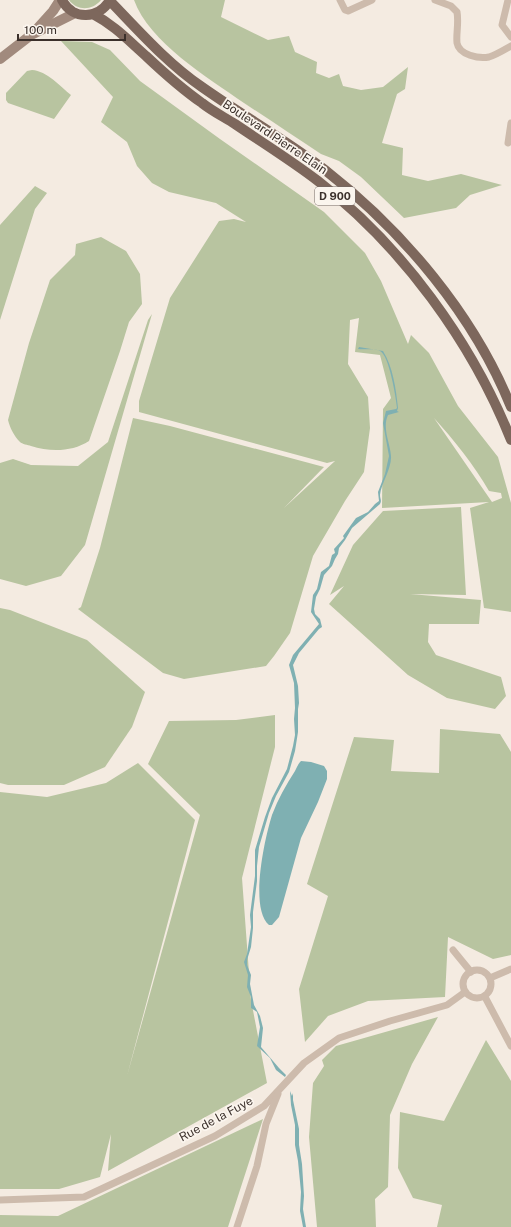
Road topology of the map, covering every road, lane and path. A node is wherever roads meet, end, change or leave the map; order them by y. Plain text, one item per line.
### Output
1 (61, 0) edge
2 (340, 0) edge
3 (372, 0) edge
4 (435, 0) edge
5 (508, 0) edge
6 (110, 1) edge
7 (75, 13) junction
8 (94, 14) junction
9 (31, 35) junction
10 (511, 37) edge
11 (511, 46) edge
12 (0, 59) edge
13 (511, 123) edge
14 (508, 142) dead end
15 (502, 385) junction
16 (511, 396) edge
17 (511, 408) edge
18 (511, 440) edge
19 (453, 950) dead end
20 (511, 969) edge
21 (471, 972) junction
22 (490, 978) junction
23 (465, 992) junction
24 (485, 997) junction
25 (511, 1046) edge
26 (279, 1090) junction
27 (0, 1200) edge
28 (237, 1227) edge

1 - 7 main road
1 - 9 street
2 - 3 street
4 - 11 street
5 - 10 street
6 - 8 main road
6 - 15 main road, Boulevard Pierre Elain / D 900
7 - 8 main road
7 - 9 street
8 - 18 main road, Boulevard Pierre Elain / D 900
9 - 12 street
13 - 14 street
15 - 16 main road
15 - 17 main road, Boulevard Pierre Elain / D 900
19 - 21 street
20 - 22 street
21 - 22 street
21 - 23 street
22 - 24 street
23 - 24 street
23 - 26 street, Rue de la Fuye
24 - 25 street
26 - 27 street, Rue de la Fuye
26 - 28 street

